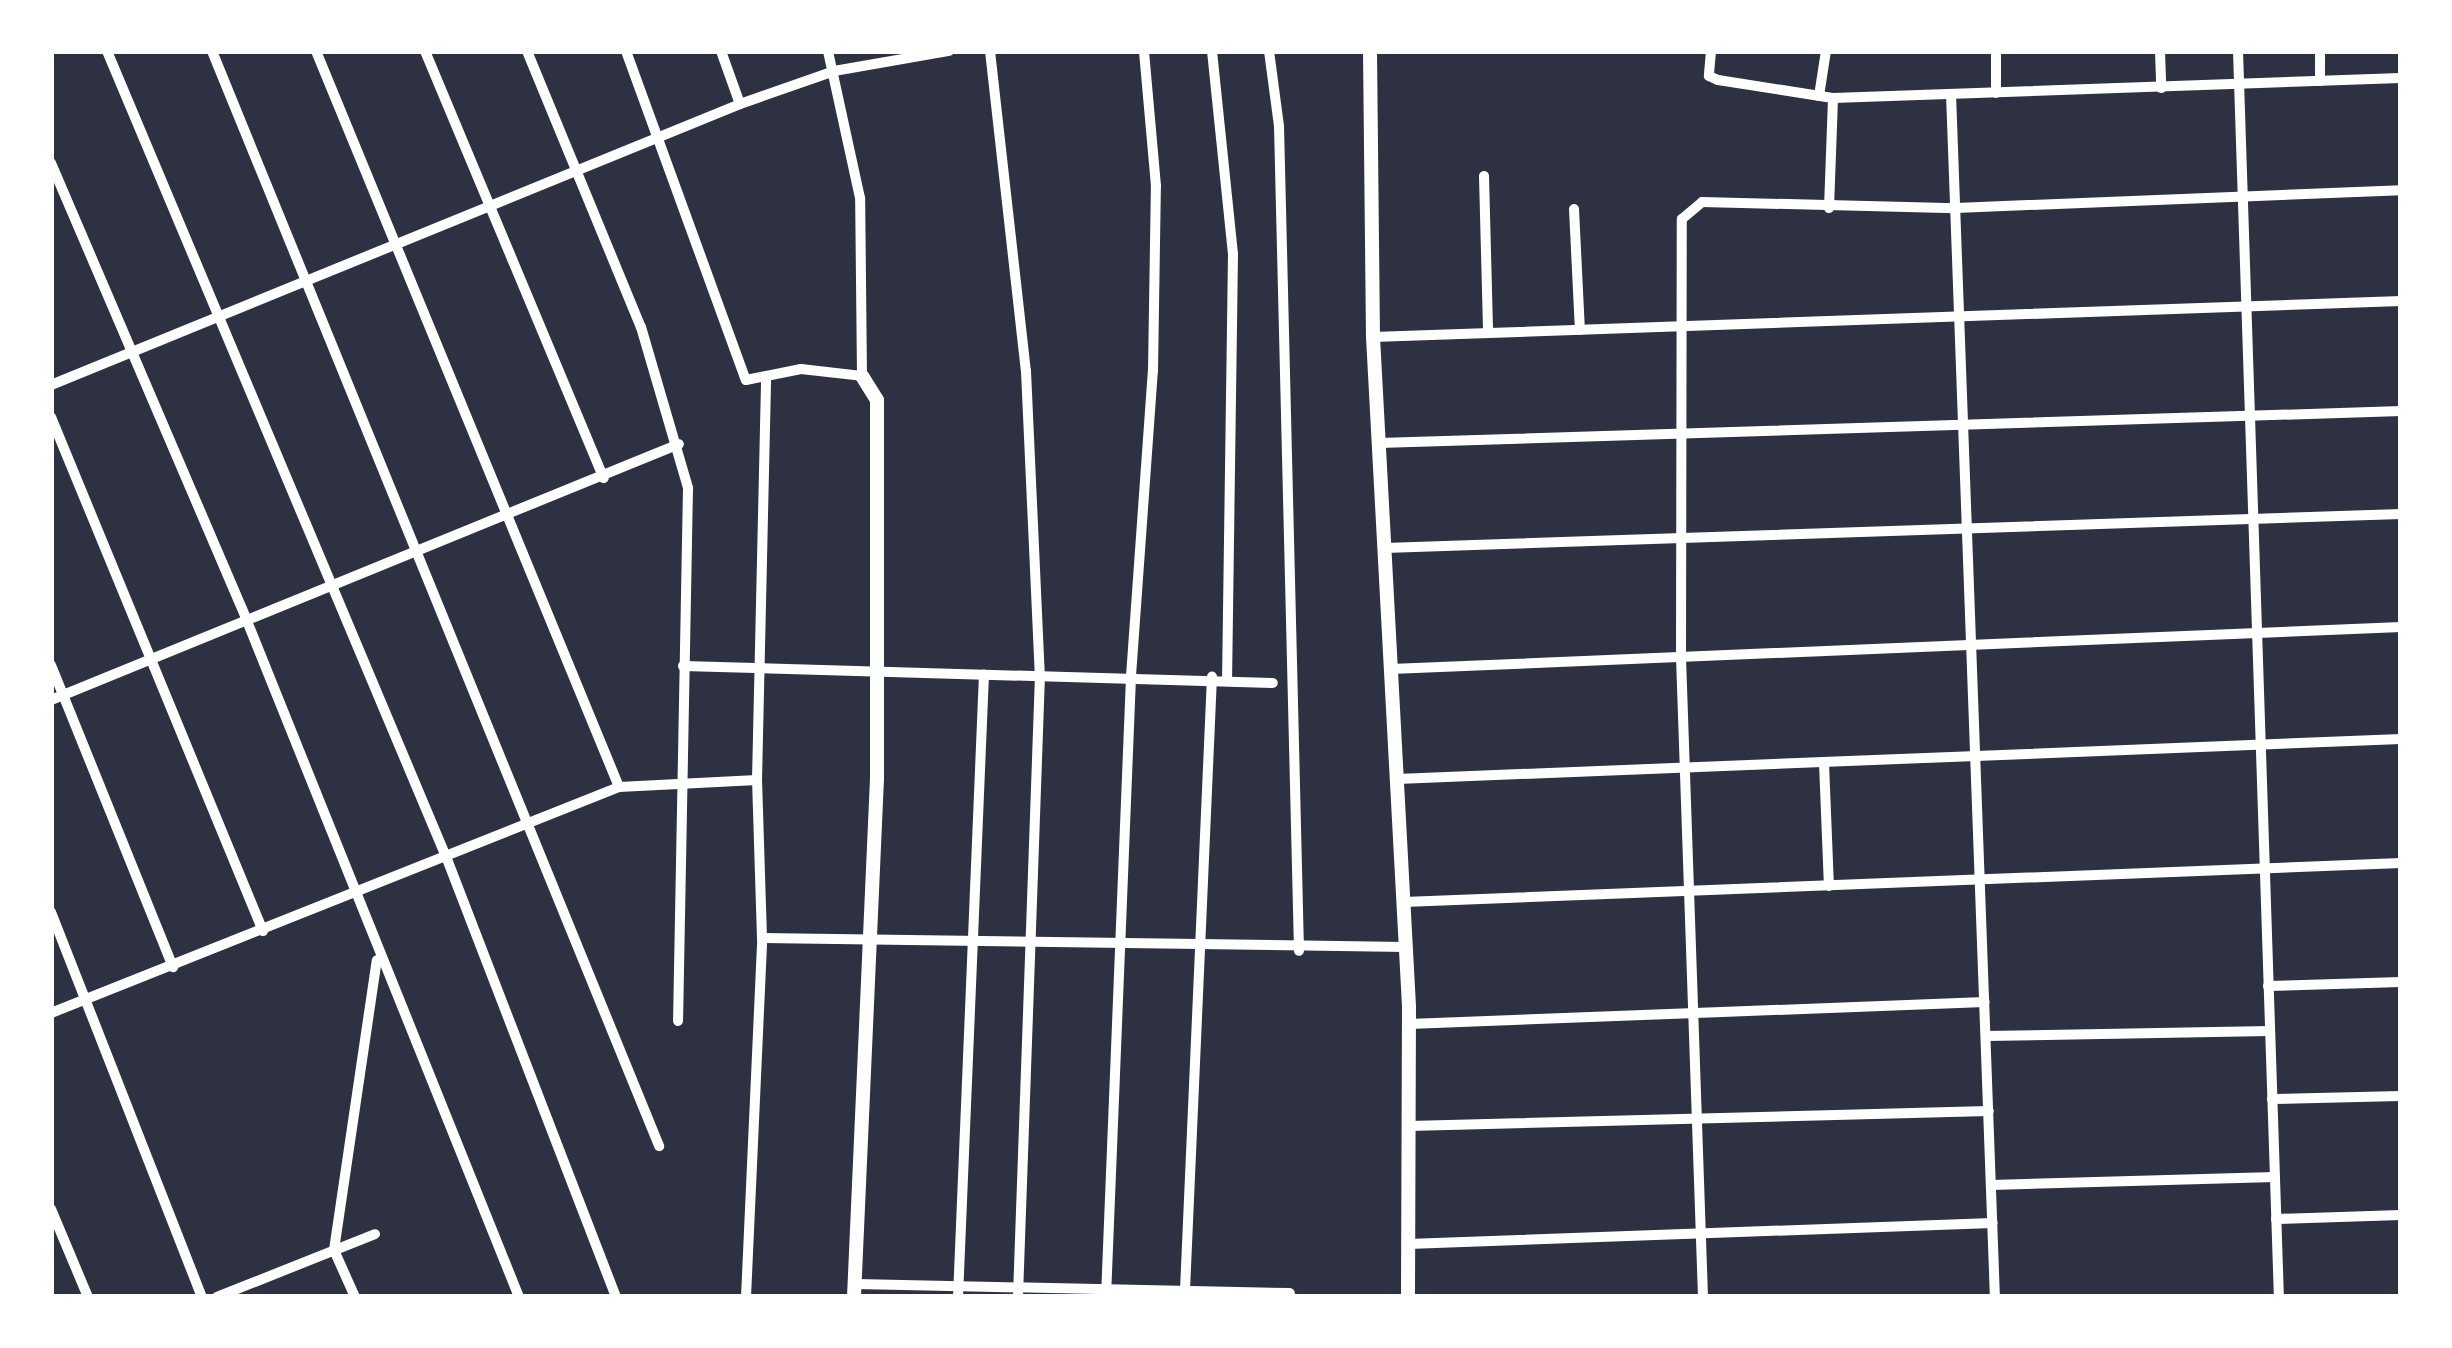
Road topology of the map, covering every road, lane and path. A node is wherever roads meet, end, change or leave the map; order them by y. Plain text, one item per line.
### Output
1 (107, 51) edge
2 (212, 51) edge
3 (316, 51) edge
4 (425, 51) edge
5 (527, 51) edge
6 (626, 51) edge
7 (721, 51) edge
8 (828, 51) edge
9 (949, 51) edge
10 (990, 51) edge
11 (1144, 51) edge
12 (1212, 51) edge
13 (1269, 51) edge
14 (1370, 51) edge
15 (1711, 51) edge
16 (1826, 51) edge
17 (1996, 51) edge
18 (2160, 51) edge
19 (2238, 51) edge
20 (2320, 51) edge
21 (913, 54) edge
22 (834, 71) junction
23 (2401, 78) edge
24 (2320, 81) junction
25 (2238, 84) junction
26 (2161, 88) junction
27 (1996, 93) junction
28 (1951, 94) junction
29 (1819, 96) junction
30 (1834, 98) junction
31 (740, 104) junction
32 (657, 137) junction
33 (51, 163) edge
34 (573, 168) junction
35 (1484, 176) dead end
36 (2401, 190) edge
37 (2241, 196) junction
38 (489, 203) junction
39 (1829, 208) junction
40 (1956, 208) junction
41 (1574, 209) dead end
42 (398, 241) junction
43 (309, 278) junction
44 (2401, 301) edge
45 (2244, 306) junction
46 (219, 315) junction
47 (1960, 317) junction
48 (1676, 327) junction
49 (1580, 330) junction
50 (1488, 333) junction
51 (1373, 337) junction
52 (135, 350) junction
53 (766, 376) junction
54 (862, 376) junction
55 (51, 386) edge
56 (2401, 411) edge
57 (2247, 416) junction
58 (51, 417) edge
59 (1964, 426) junction
60 (1680, 436) junction
61 (1379, 442) junction
62 (679, 445) junction
63 (604, 478) junction
64 (513, 514) junction
65 (2401, 514) edge
66 (2251, 520) junction
67 (1967, 529) junction
68 (1680, 539) junction
69 (1384, 548) junction
70 (421, 551) junction
71 (329, 588) junction
72 (248, 622) junction
73 (2401, 627) edge
74 (2255, 633) junction
75 (1972, 645) junction
76 (1681, 658) junction
77 (151, 660) junction
78 (51, 665) edge
79 (682, 666) junction
80 (760, 668) junction
81 (1391, 669) junction
82 (877, 673) junction
83 (984, 675) junction
84 (1040, 675) junction
85 (1132, 676) junction
86 (1212, 677) junction
87 (1227, 679) junction
88 (1273, 683) dead end
89 (57, 698) edge
90 (2401, 739) edge
91 (2259, 745) junction
92 (1976, 756) junction
93 (1824, 763) junction
94 (1687, 769) junction
95 (1397, 778) junction
96 (757, 780) junction
97 (686, 784) junction
98 (619, 787) junction
99 (532, 824) junction
100 (447, 859) junction
101 (2401, 863) edge
102 (2264, 867) junction
103 (1980, 880) junction
104 (1829, 886) junction
105 (1693, 891) junction
106 (353, 896) junction
107 (1404, 902) junction
108 (51, 912) edge
109 (262, 932) junction
110 (762, 938) junction
111 (977, 938) junction
112 (1035, 938) junction
113 (1122, 938) junction
114 (870, 939) junction
115 (1201, 946) junction
116 (1406, 947) junction
117 (1299, 951) junction
118 (378, 955) junction
119 (173, 967) junction
120 (2401, 982) edge
121 (2268, 986) junction
122 (86, 1001) junction
123 (1985, 1002) junction
124 (51, 1013) edge
125 (1694, 1013) junction
126 (677, 1021) dead end
127 (1409, 1024) junction
128 (2270, 1031) junction
129 (1986, 1036) junction
130 (2401, 1096) edge
131 (2272, 1099) junction
132 (1989, 1111) junction
133 (1698, 1122) junction
134 (1409, 1126) junction
135 (659, 1146) dead end
136 (2275, 1177) junction
137 (1991, 1185) junction
138 (51, 1209) edge
139 (2401, 1215) edge
140 (2276, 1219) junction
141 (1993, 1223) junction
142 (375, 1234) dead end
143 (1700, 1234) junction
144 (1408, 1244) junction
145 (334, 1250) junction
146 (855, 1290) edge
147 (1185, 1290) junction
148 (249, 1291) edge
149 (958, 1293) edge
150 (1290, 1293) dead end
151 (1018, 1294) edge
152 (1106, 1294) edge
153 (1204, 1294) edge
154 (88, 1297) edge
155 (202, 1297) edge
156 (217, 1297) edge
157 (356, 1297) edge
158 (519, 1297) edge
159 (616, 1297) edge
160 (746, 1297) edge
161 (1408, 1297) edge
162 (1703, 1297) edge
163 (1995, 1297) edge
164 (2279, 1297) edge

1 - 46 street
2 - 43 street
3 - 42 street
4 - 38 street
5 - 34 street
6 - 32 street
7 - 31 street
8 - 22 street
9 - 21 street
10 - 84 street
11 - 85 street
12 - 87 street
13 - 117 street
14 - 51 street
15 - 29 street
16 - 29 street
17 - 27 street
18 - 26 street
19 - 25 street
20 - 24 street
21 - 22 street
22 - 31 street
22 - 54 street
23 - 24 street
24 - 25 street
25 - 26 street
25 - 37 street
26 - 27 street
27 - 28 street
28 - 30 street
28 - 40 street
29 - 30 street
30 - 39 street
31 - 32 street
32 - 34 street
32 - 53 street
33 - 52 street
34 - 38 street
34 - 62 street
35 - 50 street
36 - 37 street
37 - 40 street
37 - 45 street
38 - 42 street
38 - 63 street
39 - 40 street
39 - 48 street
40 - 47 street
41 - 49 street
42 - 43 street
42 - 64 street
43 - 46 street
43 - 70 street
44 - 45 street
45 - 47 street
45 - 57 street
46 - 52 street
46 - 71 street
47 - 48 street
47 - 59 street
48 - 49 street
48 - 60 street
49 - 50 street
50 - 51 street
51 - 61 street
52 - 55 street
52 - 72 street
53 - 54 street
53 - 80 street
54 - 82 street
56 - 57 street
57 - 59 street
57 - 66 street
58 - 77 street
59 - 60 street
59 - 67 street
60 - 61 street
60 - 68 street
61 - 69 street
62 - 63 street
62 - 79 street
63 - 64 street
64 - 70 street
64 - 98 street
65 - 66 street
66 - 67 street
66 - 74 street
67 - 68 street
67 - 75 street
68 - 69 street
68 - 76 street
69 - 81 street
70 - 71 street
70 - 99 street
71 - 72 street
71 - 100 street
72 - 77 street
72 - 106 street
73 - 74 street
74 - 75 street
74 - 91 street
75 - 76 street
75 - 92 street
76 - 81 street
76 - 94 street
77 - 89 street
77 - 109 street
78 - 89 street
79 - 80 street
79 - 97 street
80 - 82 street
80 - 96 street
81 - 95 street
82 - 83 street
82 - 114 street
83 - 84 street
83 - 111 street
84 - 85 street
84 - 112 street
85 - 86 street
85 - 113 street
86 - 87 street
86 - 115 street
87 - 88 street
89 - 119 street
90 - 91 street
91 - 92 street
91 - 102 street
92 - 93 street
92 - 103 street
93 - 94 street
93 - 104 street
94 - 95 street
94 - 105 street
95 - 107 street
96 - 97 street
96 - 110 street
97 - 98 street
97 - 126 street
98 - 99 street
99 - 100 street
99 - 135 street
100 - 106 street
100 - 159 street
101 - 102 street
102 - 103 street
102 - 121 street
103 - 104 street
103 - 123 street
104 - 105 street
105 - 107 street
105 - 125 street
106 - 109 street
106 - 118 street
107 - 116 street
108 - 122 street
109 - 119 street
110 - 114 street
110 - 160 street
111 - 112 street
111 - 114 street
111 - 149 street
112 - 113 street
112 - 151 street
113 - 115 street
113 - 152 street
114 - 146 street
115 - 117 street
115 - 147 street
116 - 117 street
116 - 127 street
118 - 145 street
118 - 158 street
119 - 122 street
120 - 121 street
121 - 128 street
122 - 124 street
122 - 155 street
123 - 125 street
123 - 129 street
125 - 127 street
125 - 133 street
127 - 134 street
128 - 129 street
128 - 131 street
129 - 132 street
130 - 131 street
131 - 136 street
132 - 133 street
132 - 137 street
133 - 134 street
133 - 143 street
134 - 144 street
136 - 137 street
136 - 140 street
137 - 141 street
138 - 154 street
139 - 140 street
140 - 164 street
141 - 143 street
141 - 163 street
142 - 145 street
143 - 144 street
143 - 162 street
144 - 161 street
145 - 148 street
145 - 157 street
146 - 149 street
147 - 152 street
147 - 153 street
148 - 156 street
149 - 151 street
150 - 153 street
151 - 152 street

